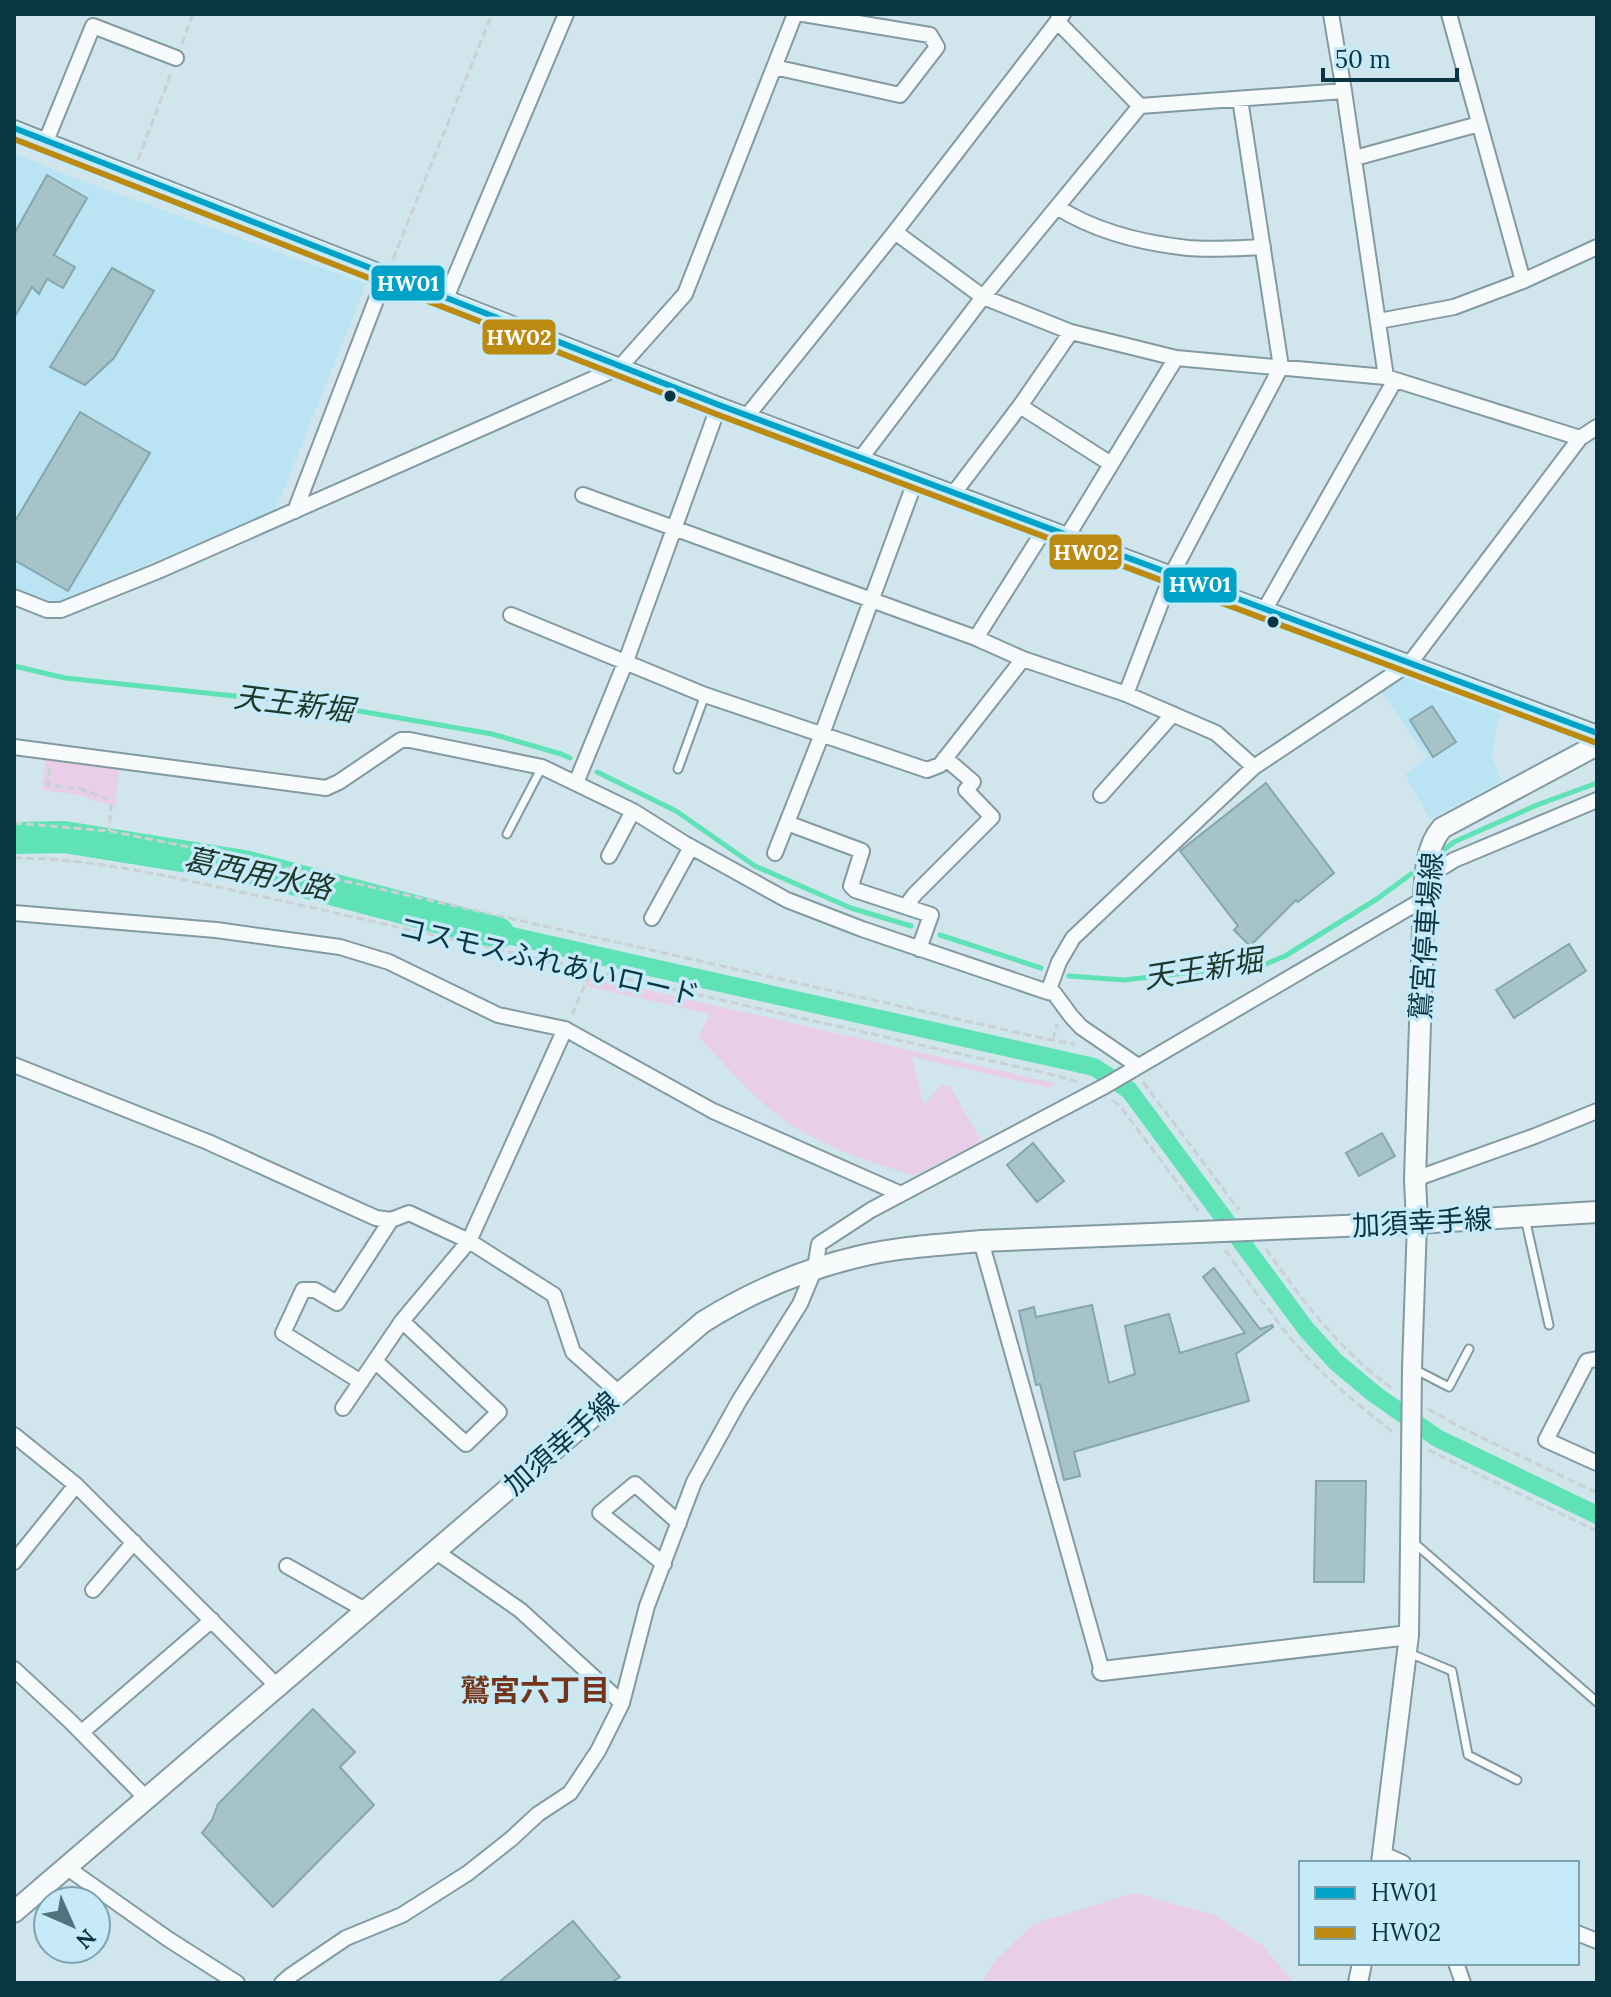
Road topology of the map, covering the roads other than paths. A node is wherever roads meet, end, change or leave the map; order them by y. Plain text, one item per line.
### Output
1 (566, 14) edge
2 (795, 14) edge
3 (803, 14) edge
4 (1331, 14) edge
5 (1449, 14) edge
6 (1060, 18) edge
7 (176, 58) road end
8 (774, 67) junction
9 (1344, 91) junction
10 (1240, 99) junction
11 (1140, 106) junction
12 (1479, 124) junction
13 (14, 128) edge
14 (46, 141) junction
15 (1355, 158) junction
16 (1057, 207) junction
17 (895, 232) junction
18 (1263, 247) junction
19 (1597, 247) edge
20 (386, 274) junction
21 (1523, 281) junction
22 (983, 297) junction
23 (446, 298) junction
24 (1379, 321) junction
25 (1071, 332) junction
26 (1176, 358) junction
27 (620, 367) junction
28 (1281, 367) junction
29 (1390, 378) junction
30 (719, 405) junction
31 (1020, 406) junction
32 (747, 416) junction
33 (1597, 427) edge
34 (1580, 438) junction
35 (861, 458) junction
36 (1111, 464) junction
37 (916, 479) junction
38 (954, 493) junction
39 (583, 495) dead end
40 (295, 511) junction
41 (674, 527) junction
42 (1046, 527) junction
43 (1068, 535) junction
44 (1172, 574) junction
45 (14, 597) edge
46 (870, 601) junction
47 (1265, 609) junction
48 (511, 615) dead end
49 (976, 638) junction
50 (1023, 659) junction
51 (626, 661) junction
52 (1410, 663) junction
53 (1126, 694) junction
54 (705, 695) junction
55 (1173, 714) junction
56 (1597, 733) edge
57 (822, 734) junction
58 (1597, 745) edge
59 (14, 747) edge
60 (945, 758) junction
61 (542, 767) junction
62 (1254, 767) junction
63 (678, 769) dead end
64 (576, 783) junction
65 (1101, 795) dead end
66 (1597, 800) edge
67 (633, 811) junction
68 (787, 823) junction
69 (507, 834) dead end
70 (691, 847) junction
71 (775, 853) dead end
72 (609, 856) dead end
73 (1424, 888) junction
74 (906, 906) junction
75 (14, 913) edge
76 (652, 918) dead end
77 (919, 949) junction
78 (1048, 992) junction
79 (565, 1029) junction
80 (14, 1065) edge
81 (1134, 1072) junction
82 (1597, 1111) edge
83 (1415, 1179) junction
84 (901, 1194) junction
85 (1597, 1212) edge
86 (1524, 1216) junction
87 (391, 1220) junction
88 (1417, 1223) junction
89 (469, 1241) junction
90 (981, 1241) junction
91 (815, 1268) junction
92 (402, 1321) junction
93 (1549, 1325) dead end
94 (1469, 1349) dead end
95 (1597, 1359) edge
96 (375, 1361) junction
97 (1412, 1368) junction
98 (361, 1382) junction
99 (619, 1393) junction
100 (343, 1408) dead end
101 (14, 1435) edge
102 (1597, 1463) edge
103 (76, 1485) junction
104 (679, 1523) junction
105 (1410, 1540) junction
106 (134, 1542) junction
107 (435, 1551) junction
108 (14, 1562) edge
109 (664, 1564) junction
110 (287, 1566) dead end
111 (93, 1590) dead end
112 (365, 1610) junction
113 (212, 1620) junction
114 (1408, 1643) junction
115 (14, 1669) edge
116 (1102, 1671) joint
117 (277, 1686) junction
118 (1597, 1702) edge
119 (622, 1703) junction
120 (82, 1732) junction
121 (1517, 1780) dead end
122 (147, 1799) junction
123 (1382, 1859) edge
124 (66, 1867) junction
125 (14, 1912) edge
126 (237, 1983) edge
127 (282, 1983) edge

1 - 23 street
2 - 8 street
3 - 8 street
4 - 9 street
5 - 12 street
6 - 11 street
6 - 17 street
7 - 14 street
8 - 27 street
9 - 10 street
9 - 15 street
10 - 11 street
10 - 18 street
11 - 16 street
12 - 15 street
12 - 21 street
13 - 14 street
14 - 20 street
15 - 24 street
16 - 18 street
16 - 22 street
17 - 22 street
17 - 32 street
18 - 28 street
19 - 21 street
20 - 23 street
20 - 40 street
21 - 24 street
22 - 25 street
22 - 35 street
23 - 27 street
24 - 29 street
25 - 26 street
25 - 31 street
26 - 28 street
26 - 36 street
27 - 30 street
27 - 40 street
28 - 29 street
28 - 44 street
29 - 34 street
29 - 47 street
30 - 32 street
30 - 41 street
31 - 36 street
31 - 38 street
32 - 35 street
33 - 34 street
34 - 52 street
35 - 37 street
36 - 43 street
37 - 38 street
37 - 46 street
38 - 42 street
39 - 41 street
40 - 45 street
41 - 46 street
41 - 51 street
42 - 43 street
42 - 49 street
43 - 44 street
44 - 47 street
44 - 53 street
46 - 49 street
46 - 57 street
47 - 52 street
48 - 51 street
49 - 50 street
50 - 53 street
50 - 60 street
51 - 54 street
51 - 64 street
52 - 56 street
52 - 62 street
53 - 55 street
54 - 57 street
54 - 63 lane
55 - 62 street
55 - 65 street
57 - 60 street
57 - 68 street
58 - 73 main road, 鷲宮停車場線
59 - 61 street
60 - 74 street
61 - 64 street
61 - 69 lane
62 - 78 street
64 - 67 street
66 - 73 street
67 - 70 street
67 - 72 street
68 - 71 street
68 - 74 street
70 - 76 street
70 - 77 street
73 - 81 street
73 - 83 main road, 鷲宮停車場線
74 - 77 street
75 - 79 street
77 - 78 street
78 - 81 street
79 - 84 street
79 - 89 street
80 - 87 street
81 - 84 street
82 - 83 street
83 - 88 main road, 鷲宮停車場線
84 - 91 street
85 - 86 main road, 加須幸手線
86 - 88 main road, 加須幸手線
86 - 93 lane
87 - 89 street
87 - 98 street
88 - 90 main road, 加須幸手線
88 - 97 street
89 - 92 street
89 - 99 street
90 - 91 main road, 加須幸手線
90 - 116 street
91 - 99 main road, 加須幸手線
91 - 104 street
92 - 96 street
92 - 96 street
94 - 97 lane
95 - 102 street
96 - 98 street
97 - 105 street
98 - 100 street
99 - 107 main road, 加須幸手線
101 - 103 street
103 - 106 street
103 - 108 street
104 - 109 street
104 - 109 street
105 - 114 street
105 - 118 lane
106 - 111 street
106 - 113 street
107 - 112 main road, 加須幸手線
107 - 119 street
109 - 119 street
110 - 112 street
112 - 117 main road, 加須幸手線
113 - 117 street
113 - 120 street
114 - 116 street
114 - 121 lane
114 - 123 street
115 - 120 street
117 - 122 main road, 加須幸手線
119 - 127 street
120 - 122 street
122 - 124 main road, 加須幸手線
124 - 125 main road, 加須幸手線
124 - 126 street

